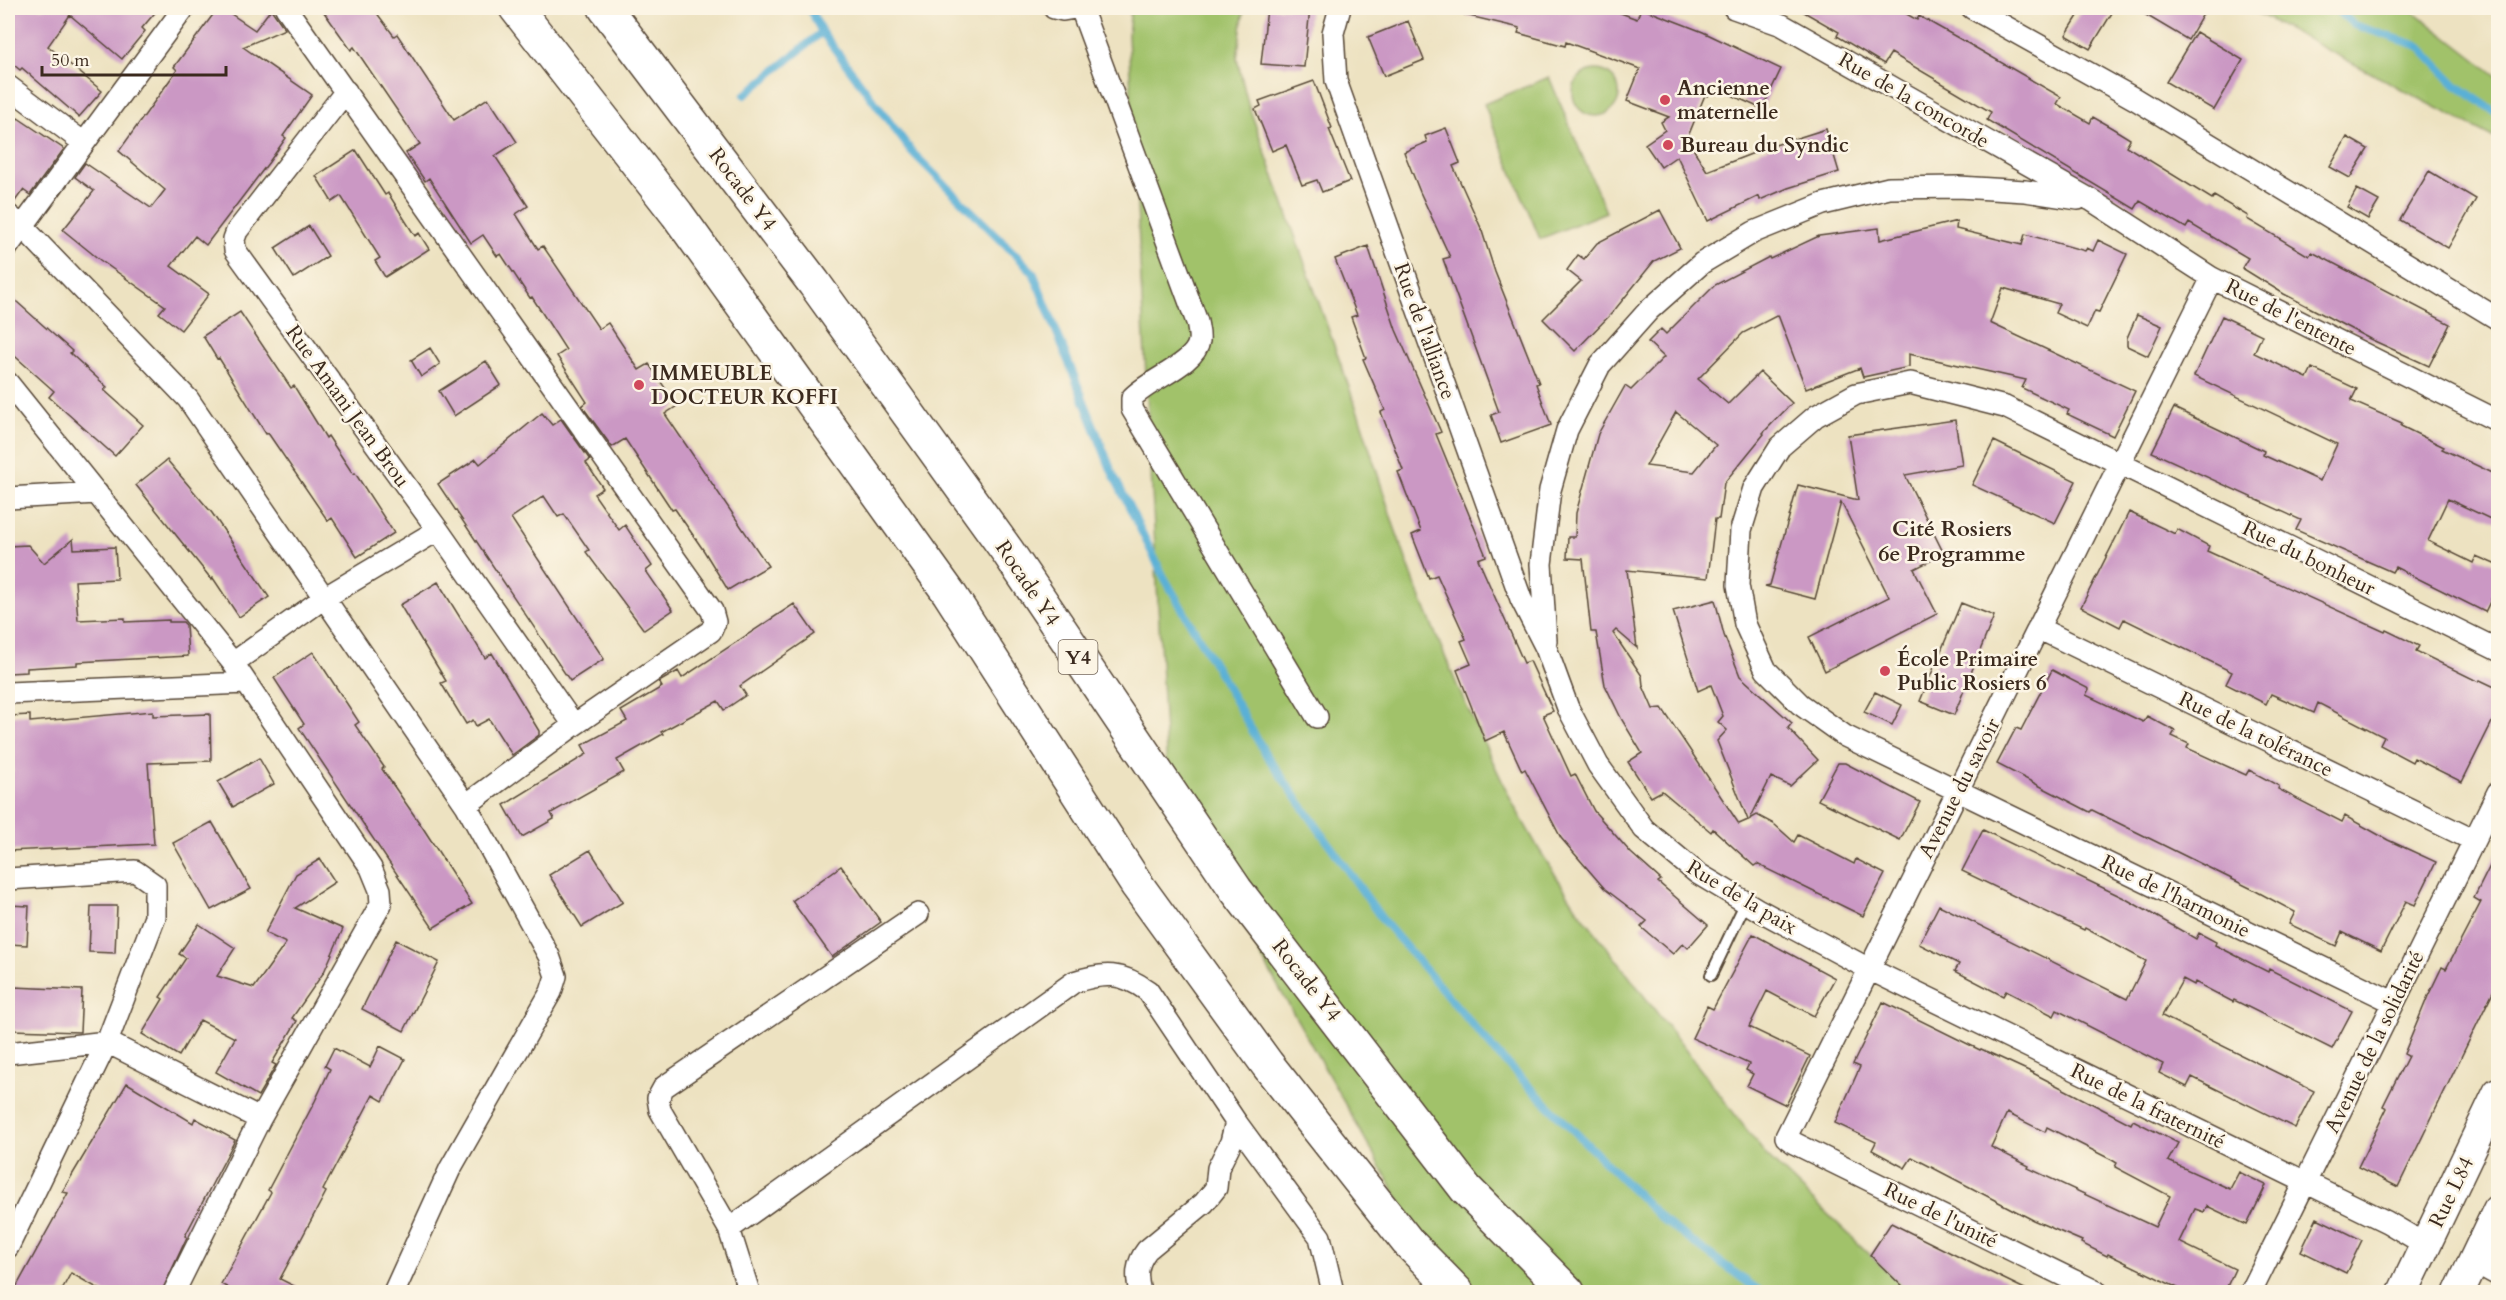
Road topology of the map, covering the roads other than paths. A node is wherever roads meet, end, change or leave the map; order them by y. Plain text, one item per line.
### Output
1 (184, 8) edge
2 (286, 8) edge
3 (516, 8) edge
4 (605, 8) edge
5 (1054, 8) edge
6 (1075, 8) edge
7 (1081, 8) edge
8 (1340, 8) edge
9 (1734, 8) edge
10 (1972, 8) edge
11 (8, 86) edge
12 (346, 91) junction
13 (84, 143) junction
14 (2091, 200) junction
15 (15, 221) edge
16 (8, 246) edge
17 (2212, 278) junction
18 (2499, 319) edge
19 (8, 383) edge
20 (2499, 421) edge
21 (2119, 465) junction
22 (97, 493) junction
23 (8, 498) edge
24 (438, 530) junction
25 (324, 598) junction
26 (2038, 628) junction
27 (1546, 648) junction
28 (2499, 650) edge
29 (233, 663) junction
30 (246, 683) junction
31 (8, 693) edge
32 (1317, 717) dead end
33 (574, 724) junction
34 (1958, 790) junction
35 (2499, 792) edge
36 (466, 805) junction
37 (2473, 840) junction
38 (8, 879) edge
39 (1746, 902) junction
40 (918, 914) dead end
41 (1869, 969) junction
42 (1711, 975) dead end
43 (2393, 1002) junction
44 (107, 1042) junction
45 (8, 1053) edge
46 (2499, 1093) edge
47 (260, 1119) junction
48 (1236, 1122) junction
49 (1786, 1137) joint
50 (2304, 1182) junction
51 (2499, 1210) edge
52 (729, 1229) junction
53 (2426, 1245) junction
54 (8, 1247) edge
55 (2486, 1268) edge
56 (174, 1293) edge
57 (394, 1293) edge
58 (749, 1293) edge
59 (1140, 1293) edge
60 (1333, 1293) edge
61 (1457, 1293) edge
62 (1568, 1293) edge
63 (2097, 1293) edge
64 (2251, 1293) edge
65 (2403, 1293) edge
66 (2459, 1293) edge

1 - 13 street
2 - 12 street
3 - 61 highway
4 - 62 highway, Rocade Y4 / Y4
5 - 6 street
7 - 32 street
8 - 27 street, Rue de l'alliance
9 - 14 street, Rue de la concorde
10 - 18 street
11 - 13 street
12 - 24 street, Rue Amani Jean Brou
12 - 33 street
13 - 15 street
14 - 17 street, Rue de l'entente
14 - 27 street
15 - 16 street
15 - 25 street
17 - 20 street, Rue de l'entente
17 - 21 street, Avenue du savoir
19 - 22 street
21 - 26 street, Avenue du savoir
21 - 28 street, Rue du bonheur
21 - 34 street, Rue du bonheur
22 - 23 street
22 - 29 street
24 - 25 street
24 - 33 street, Rue Amani Jean Brou
25 - 29 street
25 - 36 street
26 - 34 street, Avenue du savoir
26 - 37 street, Rue de la tolérance
27 - 39 street, Rue de la paix
29 - 30 street
30 - 31 street
30 - 47 street
33 - 36 street
34 - 41 street, Avenue du savoir
34 - 43 street, Rue de l'harmonie
35 - 37 street, Avenue de la solidarité
36 - 57 street
37 - 43 street, Avenue de la solidarité
38 - 44 street
39 - 41 street, Rue de la paix
39 - 42 lane
40 - 52 street
41 - 49 street, Avenue du savoir
41 - 50 street, Rue de la fraternité
43 - 50 street, Avenue de la solidarité
44 - 45 street
44 - 47 street
44 - 54 street
46 - 53 main road, Rue L84
47 - 56 street
48 - 52 street
48 - 59 street
48 - 60 street
49 - 63 street, Rue de l'unité
50 - 53 street, Rue de la fraternité
50 - 64 street, Avenue de la solidarité
51 - 55 main road
52 - 58 street
53 - 65 main road, Rue L84
55 - 66 main road

